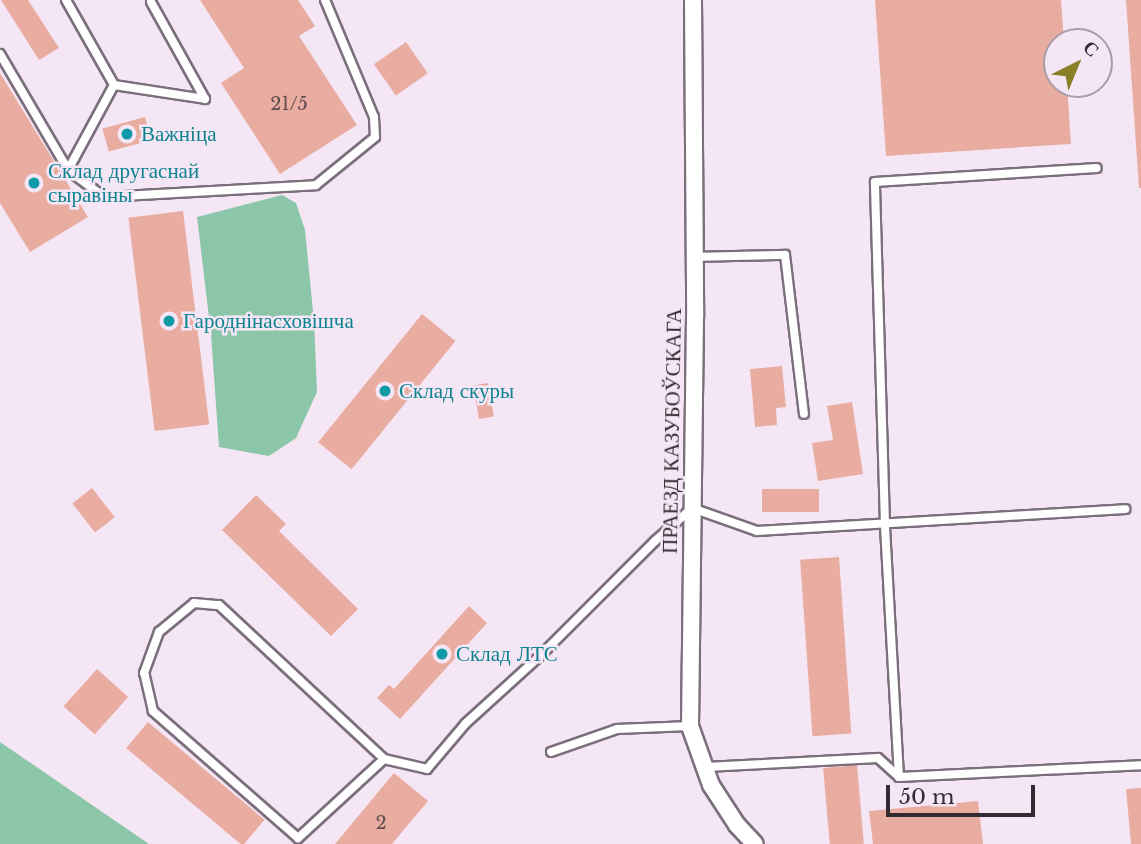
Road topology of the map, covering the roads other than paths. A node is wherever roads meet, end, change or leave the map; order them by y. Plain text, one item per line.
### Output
1 (66, 0) edge
2 (325, 0) edge
3 (693, 0) edge
4 (151, 2) dead end
5 (0, 54) edge
6 (114, 85) junction
7 (1097, 168) dead end
8 (68, 170) junction
9 (695, 257) junction
10 (804, 414) dead end
11 (692, 508) junction
12 (1125, 509) dead end
13 (885, 524) junction
14 (690, 726) junction
15 (551, 752) dead end
16 (384, 759) junction
17 (1141, 765) edge
18 (706, 767) junction
19 (899, 777) junction
20 (755, 844) edge

1 - 6 lane
2 - 8 lane
3 - 9 street, ПРАЕЗД КАЗУБОЎСКАГА
4 - 6 lane
5 - 8 lane
6 - 8 lane
7 - 13 lane
9 - 10 lane
9 - 11 street, ПРАЕЗД КАЗУБОЎСКАГА
11 - 13 lane
11 - 14 street, ПРАЕЗД КАЗУБОЎСКАГА
11 - 16 lane
12 - 13 lane
13 - 19 lane
14 - 15 lane
14 - 18 street, ПРАЕЗД КАЗУБОЎСКАГА
16 - 16 lane
17 - 19 lane
18 - 19 lane
18 - 20 street, ПРАЕЗД КАЗУБОЎСКАГА

